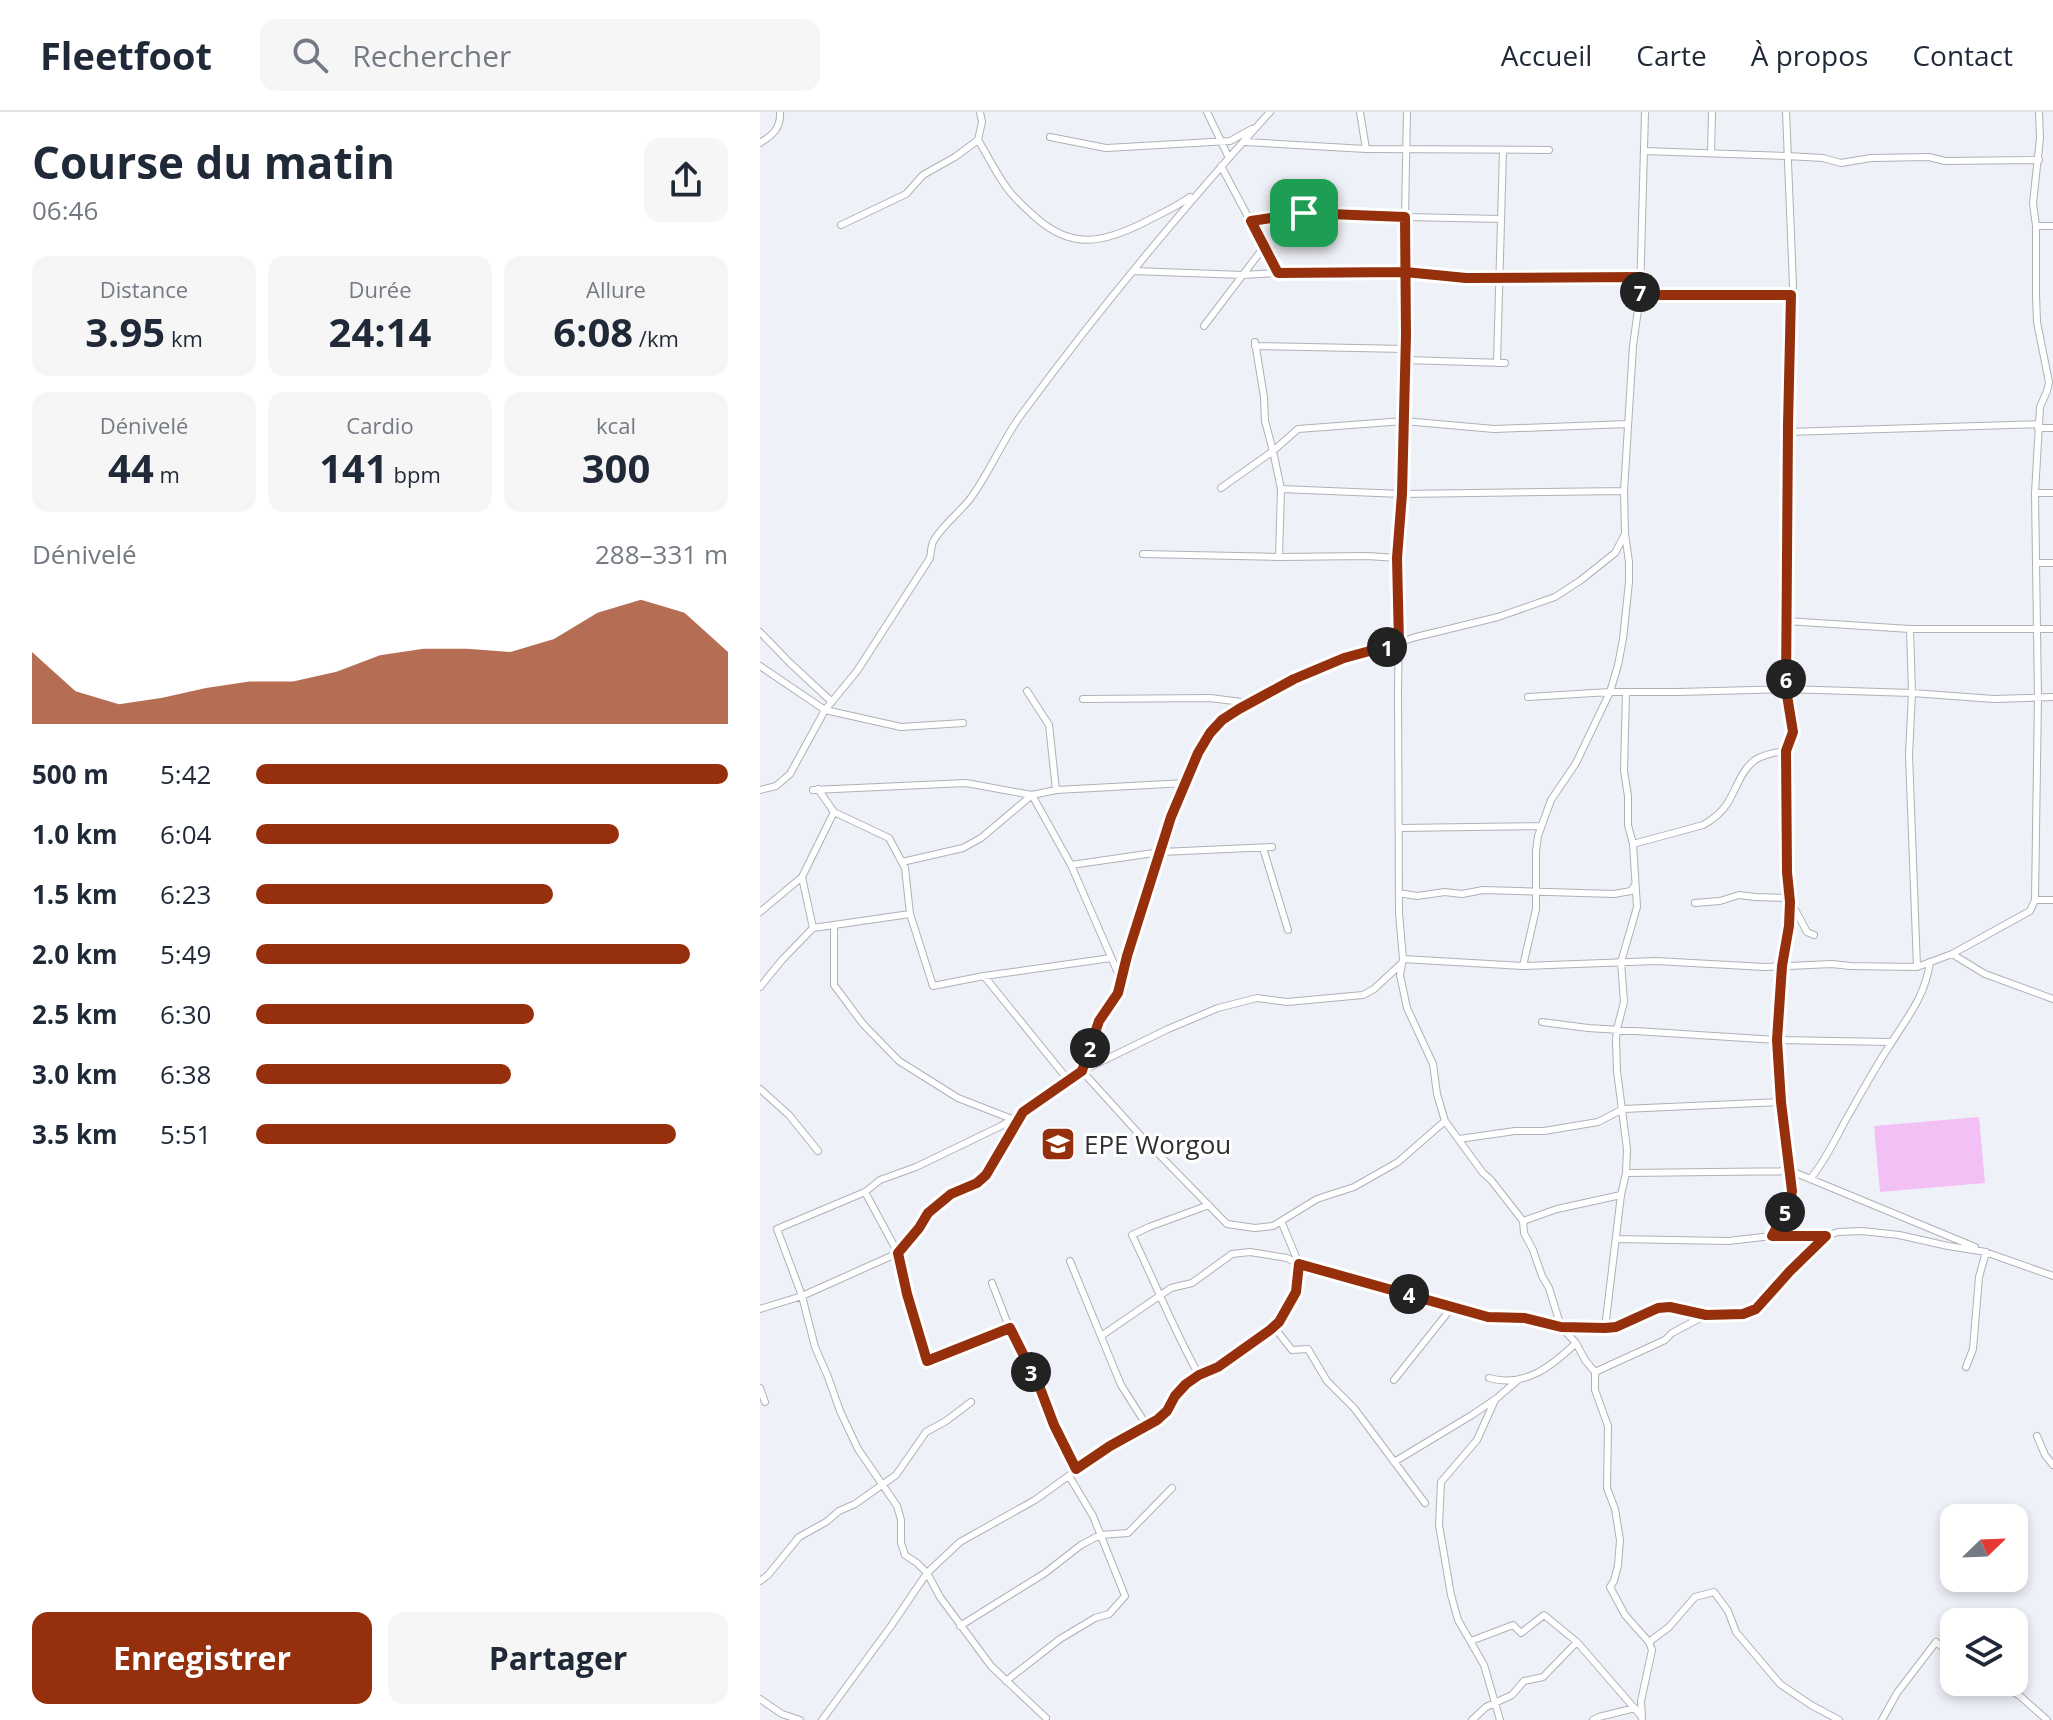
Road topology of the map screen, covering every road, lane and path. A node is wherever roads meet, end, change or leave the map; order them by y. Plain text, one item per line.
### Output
1 (780, 112) edge
2 (980, 112) edge
3 (1207, 112) edge
4 (1270, 112) edge
5 (1360, 112) edge
6 (1407, 112) edge
7 (1645, 112) edge
8 (1712, 112) edge
9 (1786, 112) edge
10 (2039, 112) edge
11 (1256, 128) junction
12 (1050, 137) dead end
13 (978, 140) junction
14 (1222, 142) junction
15 (1245, 142) junction
16 (760, 143) edge
17 (1366, 149) junction
18 (1405, 150) junction
19 (1503, 150) junction
20 (1549, 150) dead end
21 (1644, 151) junction
22 (1711, 154) junction
23 (1787, 156) junction
24 (1229, 158) junction
25 (2039, 160) junction
26 (1221, 166) junction
27 (1197, 193) junction
28 (1405, 217) junction
29 (1501, 219) junction
30 (1251, 221) junction
31 (841, 225) dead end
32 (2036, 226) junction
33 (2053, 226) edge
34 (1264, 247) junction
35 (1133, 271) junction
36 (1405, 272) junction
37 (1278, 273) junction
38 (1243, 275) junction
39 (1640, 277) junction
40 (1498, 278) junction
41 (1640, 295) junction
42 (1791, 295) junction
43 (1204, 326) dead end
44 (1405, 349) junction
45 (2044, 359) junction
46 (1405, 360) junction
47 (2053, 360) edge
48 (1404, 421) junction
49 (1628, 424) junction
50 (2038, 426) junction
51 (2053, 428) edge
52 (1788, 432) junction
53 (1273, 451) junction
54 (1221, 488) dead end
55 (1281, 489) junction
56 (1624, 491) junction
57 (2035, 493) junction
58 (2053, 493) edge
59 (1402, 494) junction
60 (1625, 534) junction
61 (1143, 554) dead end
62 (1279, 557) junction
63 (1397, 558) junction
64 (2037, 563) junction
65 (2053, 563) edge
66 (1786, 621) junction
67 (1910, 629) junction
68 (2036, 629) junction
69 (2053, 629) edge
70 (760, 632) edge
71 (1399, 643) junction
72 (760, 666) edge
73 (1786, 689) junction
74 (1027, 691) dead end
75 (1610, 692) junction
76 (1626, 692) junction
77 (1912, 693) junction
78 (1528, 697) dead end
79 (2038, 697) junction
80 (2053, 697) edge
81 (1083, 699) dead end
82 (832, 702) junction
83 (1250, 703) junction
84 (825, 710) junction
85 (963, 723) dead end
86 (1786, 751) junction
87 (1186, 783) junction
88 (760, 790) edge
89 (1056, 790) junction
90 (1032, 795) junction
91 (834, 812) junction
92 (1541, 826) junction
93 (1399, 828) junction
94 (1633, 844) junction
95 (1272, 847) dead end
96 (1263, 848) junction
97 (1161, 852) junction
98 (902, 862) junction
99 (1071, 865) junction
100 (802, 877) junction
101 (1635, 885) junction
102 (1537, 892) junction
103 (1399, 893) junction
104 (1789, 898) junction
105 (2035, 900) junction
106 (2053, 900) edge
107 (1695, 903) dead end
108 (760, 912) edge
109 (910, 914) junction
110 (834, 925) junction
111 (813, 928) junction
112 (1288, 930) dead end
113 (1814, 935) dead end
114 (1952, 954) junction
115 (1111, 958) junction
116 (1402, 961) junction
117 (1621, 962) junction
118 (1930, 962) junction
119 (1523, 966) junction
120 (1782, 966) junction
121 (1917, 967) junction
122 (984, 976) junction
123 (1121, 980) junction
124 (760, 987) edge
125 (2053, 999) edge
126 (1542, 1022) dead end
127 (1617, 1029) junction
128 (1777, 1040) junction
129 (1891, 1042) junction
130 (1082, 1071) junction
131 (1069, 1081) junction
132 (760, 1089) edge
133 (1781, 1102) junction
134 (1623, 1109) junction
135 (1023, 1112) junction
136 (1012, 1119) junction
137 (1445, 1121) junction
138 (1459, 1139) junction
139 (818, 1151) dead end
140 (1791, 1171) junction
141 (1626, 1173) junction
142 (1810, 1179) junction
143 (865, 1192) junction
144 (1621, 1195) junction
145 (1209, 1205) junction
146 (1281, 1221) junction
147 (1523, 1221) junction
148 (1772, 1236) junction
149 (1826, 1236) junction
150 (1616, 1239) junction
151 (1986, 1252) junction
152 (898, 1253) junction
153 (1070, 1261) dead end
154 (1299, 1264) junction
155 (2053, 1276) edge
156 (992, 1283) dead end
157 (1161, 1294) junction
158 (802, 1296) junction
159 (1453, 1306) junction
160 (760, 1309) edge
161 (1706, 1315) junction
162 (1274, 1327) junction
163 (1561, 1327) junction
164 (1010, 1328) junction
165 (1605, 1328) junction
166 (1101, 1336) junction
167 (1576, 1343) junction
168 (1966, 1367) dead end
169 (1595, 1372) junction
170 (1199, 1375) junction
171 (1489, 1378) dead end
172 (1394, 1380) dead end
173 (1518, 1380) junction
174 (760, 1388) edge
175 (1495, 1400) junction
176 (765, 1402) dead end
177 (971, 1402) dead end
178 (1147, 1426) junction
179 (2037, 1436) dead end
180 (1394, 1462) junction
181 (2053, 1465) edge
182 (1076, 1469) junction
183 (1069, 1476) junction
184 (882, 1485) junction
185 (1172, 1488) dead end
186 (1425, 1503) dead end
187 (1100, 1535) junction
188 (927, 1573) junction
189 (760, 1581) edge
190 (960, 1626) junction
191 (1471, 1641) junction
192 (1577, 1642) junction
193 (1649, 1642) junction
194 (1940, 1645) edge
195 (1006, 1681) junction
196 (2020, 1696) edge
197 (760, 1699) edge
198 (1494, 1704) junction
199 (1635, 1708) junction
200 (1046, 1718) edge
201 (1643, 1719) edge
202 (800, 1720) edge
203 (822, 1720) edge
204 (1472, 1720) edge
205 (1500, 1720) edge
206 (1593, 1720) edge
207 (1839, 1720) edge
208 (1882, 1720) edge
209 (2047, 1720) edge

1 - 16 street
2 - 13 street
3 - 14 street
4 - 11 street
5 - 17 street
6 - 18 street
7 - 21 street
8 - 22 street
9 - 23 street
10 - 25 street
11 - 14 street
11 - 15 street
12 - 14 street
13 - 27 street
13 - 31 street
14 - 24 street
15 - 17 street
15 - 24 street
17 - 18 street
18 - 19 street
18 - 28 street
19 - 20 street
19 - 29 street
21 - 22 street
21 - 39 street
22 - 23 street
23 - 25 street
23 - 42 street
24 - 26 street
25 - 32 street
26 - 27 street
26 - 30 street
27 - 35 street
28 - 29 street
28 - 30 street
28 - 36 street
29 - 40 street
30 - 34 street
32 - 33 street
32 - 45 street
34 - 37 street
34 - 38 street
35 - 38 street
35 - 82 street
36 - 37 street
36 - 40 street
36 - 44 street
37 - 38 street
38 - 43 street
39 - 40 street
39 - 41 street
40 - 46 street
41 - 42 street
41 - 49 street
42 - 52 street
44 - 46 street
44 - 53 street
45 - 47 street
45 - 50 street
46 - 48 street
48 - 49 street
48 - 53 street
48 - 59 street
49 - 56 street
50 - 51 street
50 - 52 street
50 - 57 street
52 - 66 street
53 - 54 street
53 - 55 street
55 - 59 street
55 - 62 street
56 - 59 street
56 - 60 street
57 - 58 street
57 - 64 street
59 - 63 street
60 - 71 street
60 - 75 street
61 - 62 street
62 - 63 street
63 - 71 street
64 - 65 street
64 - 68 street
66 - 67 street
66 - 73 street
67 - 68 street
67 - 77 street
68 - 69 street
68 - 79 street
70 - 82 street
71 - 83 street
71 - 93 street
72 - 84 street
73 - 76 street
73 - 77 street
73 - 86 street
74 - 89 street
75 - 76 street
75 - 78 street
75 - 92 street
76 - 94 street
77 - 79 street
77 - 121 street
79 - 80 street
79 - 105 street
81 - 83 street
82 - 84 street
83 - 87 street
84 - 85 street
84 - 88 street
86 - 94 street
86 - 104 street
87 - 89 street
87 - 97 street
89 - 90 street
90 - 91 street
90 - 98 street
90 - 99 street
91 - 98 street
91 - 100 street
92 - 93 street
92 - 102 street
93 - 103 street
94 - 101 street
95 - 96 street
96 - 97 street
96 - 112 street
97 - 99 street
97 - 123 street
98 - 109 street
99 - 115 street
100 - 108 street
100 - 111 street
101 - 102 street
101 - 117 street
102 - 103 street
102 - 119 street
103 - 116 street
104 - 107 street
104 - 113 street
104 - 120 street
105 - 106 street
105 - 114 street
109 - 110 street
109 - 122 street
110 - 111 street
110 - 136 street
111 - 124 street
114 - 118 street
114 - 125 street
115 - 122 street
115 - 123 street
116 - 119 street
116 - 130 street
116 - 137 street
117 - 119 street
117 - 120 street
117 - 127 street
118 - 121 street
118 - 129 street
120 - 121 street
120 - 128 street
122 - 131 street
123 - 130 street
126 - 127 street
127 - 128 street
127 - 134 street
128 - 129 street
128 - 133 street
129 - 142 street
130 - 131 street
130 - 145 street
131 - 135 street
132 - 139 street
133 - 134 street
133 - 140 street
134 - 138 street
134 - 141 street
135 - 136 street
135 - 152 street
136 - 143 street
137 - 138 street
137 - 146 street
138 - 147 street
140 - 141 street
140 - 142 street
140 - 148 street
141 - 144 street
142 - 151 street
143 - 152 street
143 - 158 street
144 - 147 street
144 - 150 street
145 - 146 street
145 - 157 street
146 - 154 street
147 - 163 street
148 - 149 street
148 - 150 street
149 - 151 street
149 - 161 street
150 - 165 street
151 - 155 street
151 - 168 street
152 - 158 street
152 - 164 street
153 - 166 street
154 - 157 street
154 - 159 street
154 - 162 street
156 - 164 street
157 - 166 street
157 - 170 street
158 - 160 street
158 - 184 street
159 - 163 street
159 - 172 street
161 - 165 street
161 - 169 street
162 - 170 street
162 - 180 street
163 - 165 street
163 - 167 street
164 - 182 street
166 - 178 street
167 - 169 street
167 - 173 street
169 - 193 street
170 - 178 street
171 - 173 street
173 - 175 street
174 - 176 street
175 - 180 street
175 - 191 street
177 - 184 street
178 - 182 street
179 - 181 street
180 - 186 street
182 - 183 street
183 - 187 street
183 - 188 street
184 - 188 street
184 - 189 street
185 - 187 street
187 - 190 street
187 - 195 street
188 - 190 street
188 - 203 street
190 - 195 street
191 - 192 street
191 - 198 street
192 - 198 street
192 - 199 street
193 - 201 street
193 - 207 street
194 - 208 street
195 - 200 street
196 - 209 street
197 - 202 street
198 - 204 street
198 - 205 street
199 - 201 street
199 - 206 street

